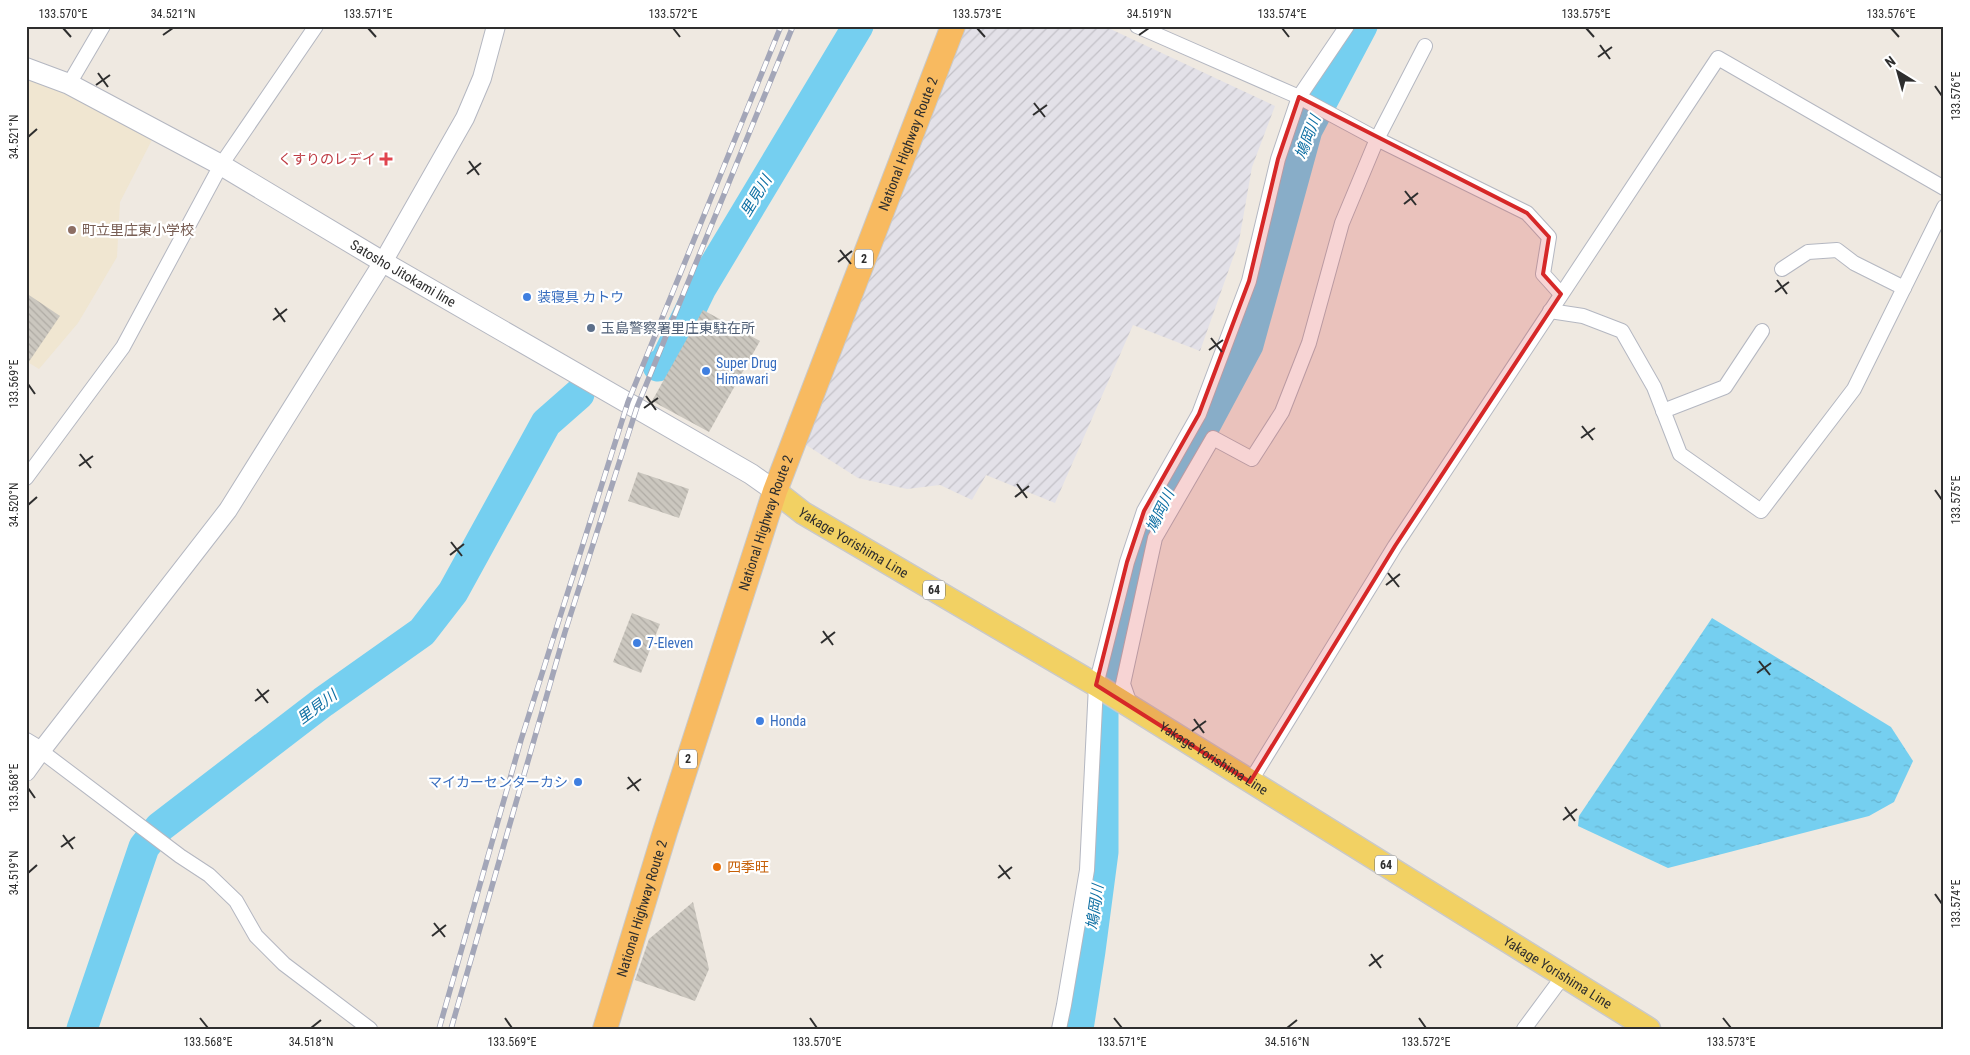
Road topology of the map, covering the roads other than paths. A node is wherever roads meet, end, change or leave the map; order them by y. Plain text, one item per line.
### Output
1 (103, 26) edge
2 (316, 26) edge
3 (496, 26) edge
4 (953, 26) edge
5 (1137, 26) edge
6 (1347, 26) edge
7 (1425, 46) dead end
8 (26, 68) edge
9 (69, 84) junction
10 (1299, 97) junction
11 (1377, 139) junction
12 (221, 165) junction
13 (1944, 188) edge
14 (1944, 207) edge
15 (383, 262) junction
16 (1782, 270) dead end
17 (1904, 288) junction
18 (1562, 294) junction
19 (1550, 311) junction
20 (1762, 331) dead end
21 (1663, 411) junction
22 (26, 478) edge
23 (774, 491) junction
24 (1096, 685) junction
25 (1127, 705) junction
26 (33, 747) edge
27 (26, 772) edge
28 (1250, 782) junction
29 (1564, 975) junction
30 (370, 1029) edge
31 (605, 1029) edge
32 (1058, 1029) edge
33 (1524, 1029) edge
34 (1649, 1029) edge

1 - 9 street
2 - 12 street
3 - 15 street
4 - 23 highway, National Highway Route 2 / 2
5 - 10 street
6 - 10 street
7 - 11 street
8 - 9 main road, Satosho Jitokami line
9 - 12 main road, Satosho Jitokami line
10 - 11 street
10 - 24 street
11 - 18 street
11 - 25 street
12 - 15 main road, Satosho Jitokami line
12 - 22 street
13 - 18 street
14 - 17 street
15 - 23 main road, Satosho Jitokami line
15 - 26 street
16 - 17 street
17 - 21 street
18 - 19 street
19 - 21 street
19 - 28 street
20 - 21 street
23 - 24 main road, Yakage Yorishima Line / 64
23 - 31 highway, National Highway Route 2 / 2
24 - 25 main road, Yakage Yorishima Line / 64
24 - 32 street
25 - 28 main road, Yakage Yorishima Line / 64
26 - 27 street
26 - 30 street
28 - 29 main road, Yakage Yorishima Line / 64
29 - 33 street
29 - 34 main road, Yakage Yorishima Line / 64

